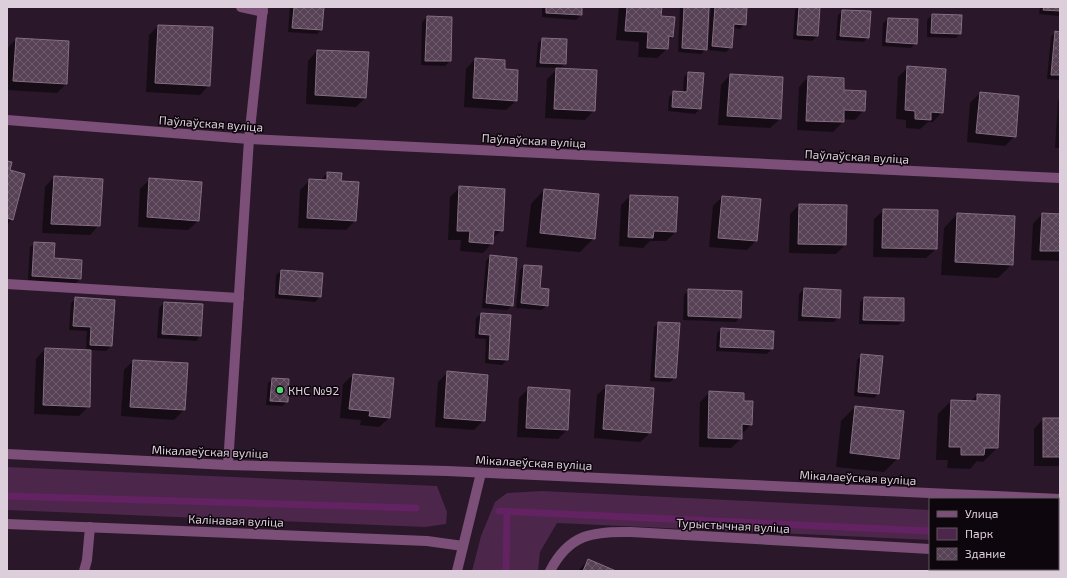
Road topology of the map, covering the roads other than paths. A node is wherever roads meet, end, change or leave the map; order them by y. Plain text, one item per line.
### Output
1 (241, 7) edge
2 (263, 10) edge
3 (7, 120) edge
4 (249, 139) junction
5 (1060, 178) edge
6 (7, 284) edge
7 (239, 298) junction
8 (7, 454) edge
9 (228, 465) junction
10 (481, 473) junction
11 (1038, 498) edge
12 (7, 524) edge
13 (90, 527) junction
14 (463, 546) junction
15 (929, 549) edge
16 (84, 571) edge
17 (457, 571) edge
18 (550, 571) edge

1 - 2 street
2 - 4 street
3 - 4 street, Паўлаўская вуліца
4 - 5 street, Паўлаўская вуліца
4 - 7 street
6 - 7 street
7 - 9 street
8 - 9 street, Мікалаеўская вуліца
9 - 10 street, Мікалаеўская вуліца
10 - 11 street, Мікалаеўская вуліца
10 - 14 street
12 - 13 street, Калінавая вуліца
13 - 14 street, Калінавая вуліца
13 - 16 street
14 - 17 street
15 - 18 street, Турыстычная вуліца

